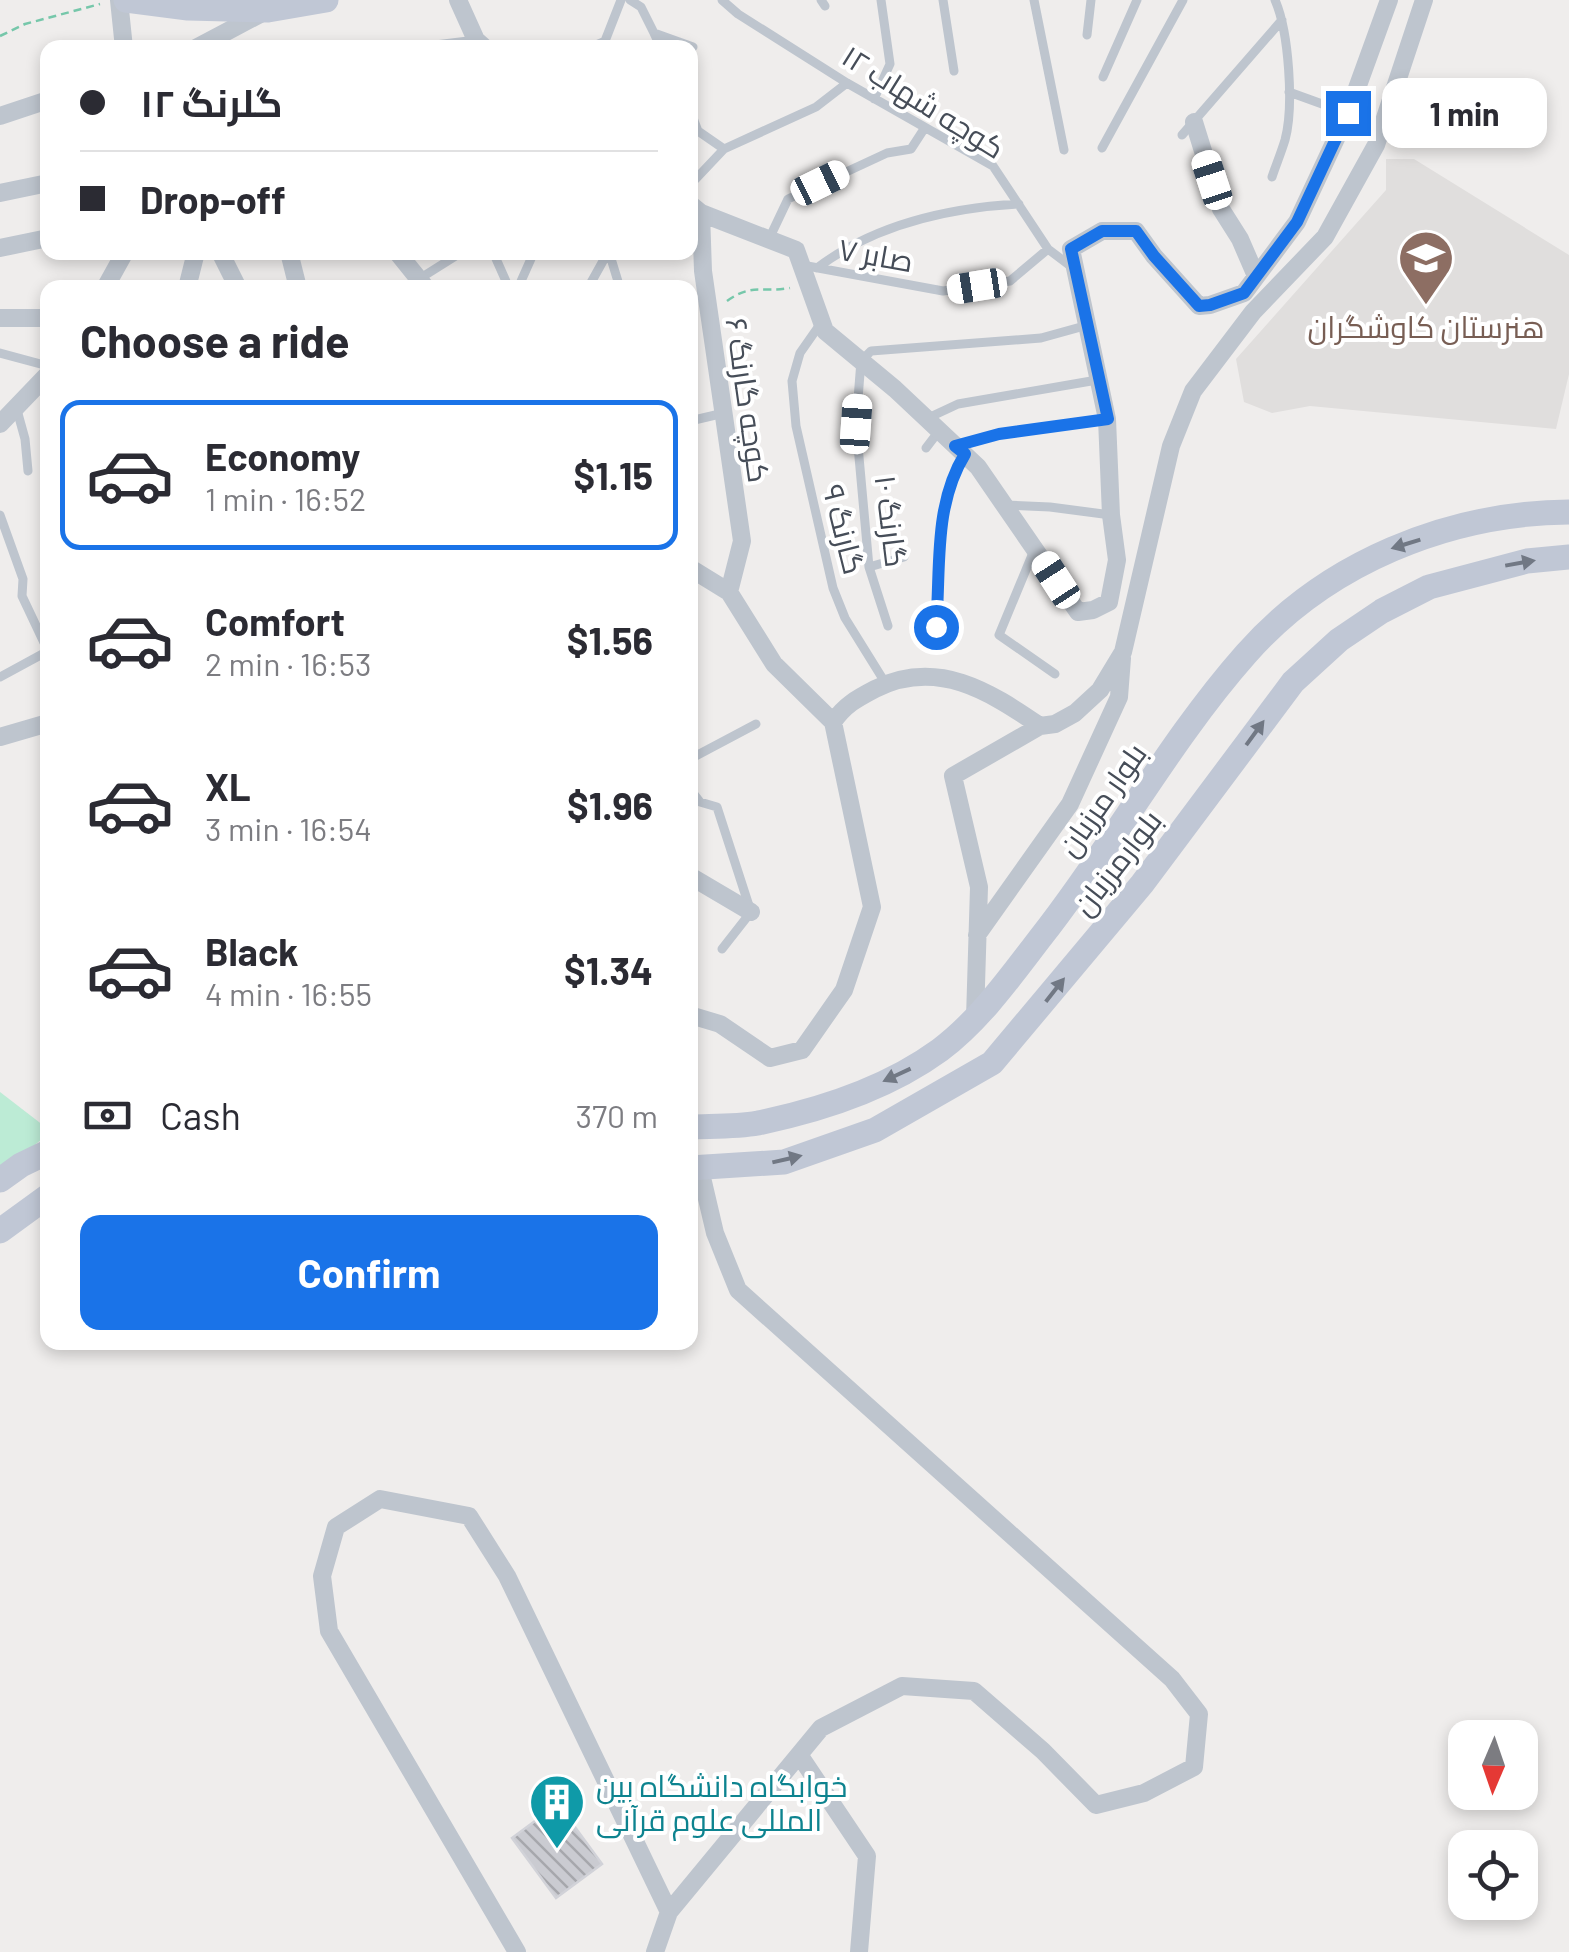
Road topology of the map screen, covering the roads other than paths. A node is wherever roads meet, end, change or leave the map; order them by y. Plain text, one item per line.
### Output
1 (120, 0) edge
2 (326, 0) edge
3 (458, 0) edge
4 (621, 0) edge
5 (630, 0) edge
6 (722, 0) edge
7 (881, 0) edge
8 (943, 0) edge
9 (1034, 0) edge
10 (1091, 0) edge
11 (1136, 0) edge
12 (1183, 0) edge
13 (1276, 0) edge
14 (1389, 0) edge
15 (1424, 0) edge
16 (268, 10) junction
17 (1282, 20) junction
18 (654, 34) junction
19 (1087, 35) dead end
20 (123, 40) edge
21 (211, 40) edge
22 (478, 40) edge
23 (606, 40) edge
24 (657, 40) edge
25 (671, 40) edge
26 (954, 71) dead end
27 (1103, 77) dead end
28 (847, 83) junction
29 (1289, 92) junction
30 (874, 100) junction
31 (40, 103) edge
32 (1348, 113) junction
33 (0, 116) edge
34 (1188, 128) joint
35 (924, 129) junction
36 (698, 131) edge
37 (1102, 148) dead end
38 (724, 149) junction
39 (1064, 150) dead end
40 (698, 177) edge
41 (1272, 177) dead end
42 (40, 185) edge
43 (0, 193) edge
44 (1019, 204) junction
45 (698, 210) edge
46 (698, 224) edge
47 (40, 240) edge
48 (768, 240) junction
49 (0, 248) edge
50 (1048, 249) junction
51 (403, 260) edge
52 (452, 260) edge
53 (1076, 269) junction
54 (809, 273) junction
55 (1256, 276) junction
56 (420, 280) edge
57 (426, 280) edge
58 (0, 318) edge
59 (40, 318) edge
60 (822, 321) junction
61 (1088, 325) junction
62 (0, 352) edge
63 (861, 361) junction
64 (40, 364) edge
65 (1100, 379) junction
66 (40, 382) edge
67 (16, 407) junction
68 (724, 414) junction
69 (698, 419) edge
70 (1108, 419) junction
71 (0, 424) edge
72 (933, 425) junction
73 (926, 448) dead end
74 (960, 450) junction
75 (28, 472) dead end
76 (1005, 505) junction
77 (1569, 512) edge
78 (1111, 515) junction
79 (0, 516) edge
80 (1035, 547) junction
81 (904, 557) dead end
82 (1569, 557) edge
83 (869, 566) junction
84 (698, 576) edge
85 (728, 592) junction
86 (888, 626) dead end
87 (936, 627) dead end
88 (40, 634) edge
89 (1123, 652) junction
90 (40, 655) edge
91 (1054, 674) dead end
92 (0, 677) edge
93 (886, 684) junction
94 (833, 722) junction
95 (756, 724) dead end
96 (40, 725) edge
97 (1040, 726) junction
98 (0, 737) edge
99 (698, 755) edge
100 (698, 799) edge
101 (698, 881) edge
102 (751, 912) junction
103 (977, 936) junction
104 (722, 948) dead end
105 (698, 1017) edge
106 (975, 1018) junction
107 (698, 1127) edge
108 (40, 1156) edge
109 (698, 1169) edge
110 (698, 1179) edge
111 (0, 1180) edge
112 (40, 1202) edge
113 (0, 1230) edge
114 (800, 1756) junction
115 (669, 1912) junction
116 (517, 1952) edge
117 (655, 1952) edge
118 (859, 1952) edge

1 - 16 main road
1 - 20 street
2 - 16 main road
3 - 22 street
4 - 23 lane
5 - 18 lane
6 - 28 lane, کوچه شهاب ۱۲
7 - 30 lane
8 - 26 lane
9 - 39 lane
10 - 19 lane
11 - 27 lane
12 - 37 lane
13 - 17 lane
14 - 32 street
15 - 89 street
16 - 21 street
17 - 29 lane
17 - 34 lane
18 - 24 lane
18 - 25 lane
28 - 30 lane, کوچه شهاب ۱۲
28 - 38 lane
29 - 32 lane
29 - 41 lane
30 - 35 lane, کوچه شهاب ۱۲
31 - 33 street
32 - 55 street
34 - 55 street
35 - 44 lane, کوچه شهاب ۱۲
35 - 48 lane
36 - 38 lane
38 - 40 lane
42 - 43 street
44 - 50 lane, کوچه شهاب ۱۲
44 - 54 lane
45 - 48 street
46 - 68 street, کوچه گارنگ ۶
47 - 49 street
48 - 54 street
50 - 53 lane, کوچه شهاب ۱۲
50 - 54 lane, صابر ۷
51 - 56 street
52 - 57 lane
53 - 55 street
53 - 61 street
54 - 60 street
58 - 59 street
60 - 63 street
60 - 93 lane, گارنگ ۹
61 - 63 lane
61 - 65 street
62 - 64 lane
63 - 72 street
63 - 83 lane, گارنگ ۱۰
65 - 70 street
65 - 72 lane
66 - 67 street
67 - 71 street
67 - 75 lane
68 - 69 lane
68 - 85 street, کوچه گارنگ ۶
70 - 74 lane
70 - 78 street
72 - 73 lane
72 - 74 street
74 - 76 street
74 - 87 lane
76 - 78 lane
76 - 80 street
77 -> 106 main road, بلوار مرزبان
78 - 80 street
79 - 88 lane
80 - 91 lane
81 - 83 lane
109 -> 82 main road, بلوارمرزبان
83 - 86 lane, گارنگ ۱۰
84 - 85 street
85 - 94 street
89 - 97 street
89 - 103 street
90 - 92 lane
93 - 94 street
93 - 97 street
94 - 105 street
95 - 99 lane
96 - 98 street
97 - 103 street
100 - 102 lane
101 - 102 street
102 - 104 lane
103 - 106 street
106 -> 107 main road, بلوار مرزبان
108 - 111 main road
110 - 114 street
112 - 113 main road
114 - 115 street
114 - 118 street
115 - 116 street
115 - 117 street

